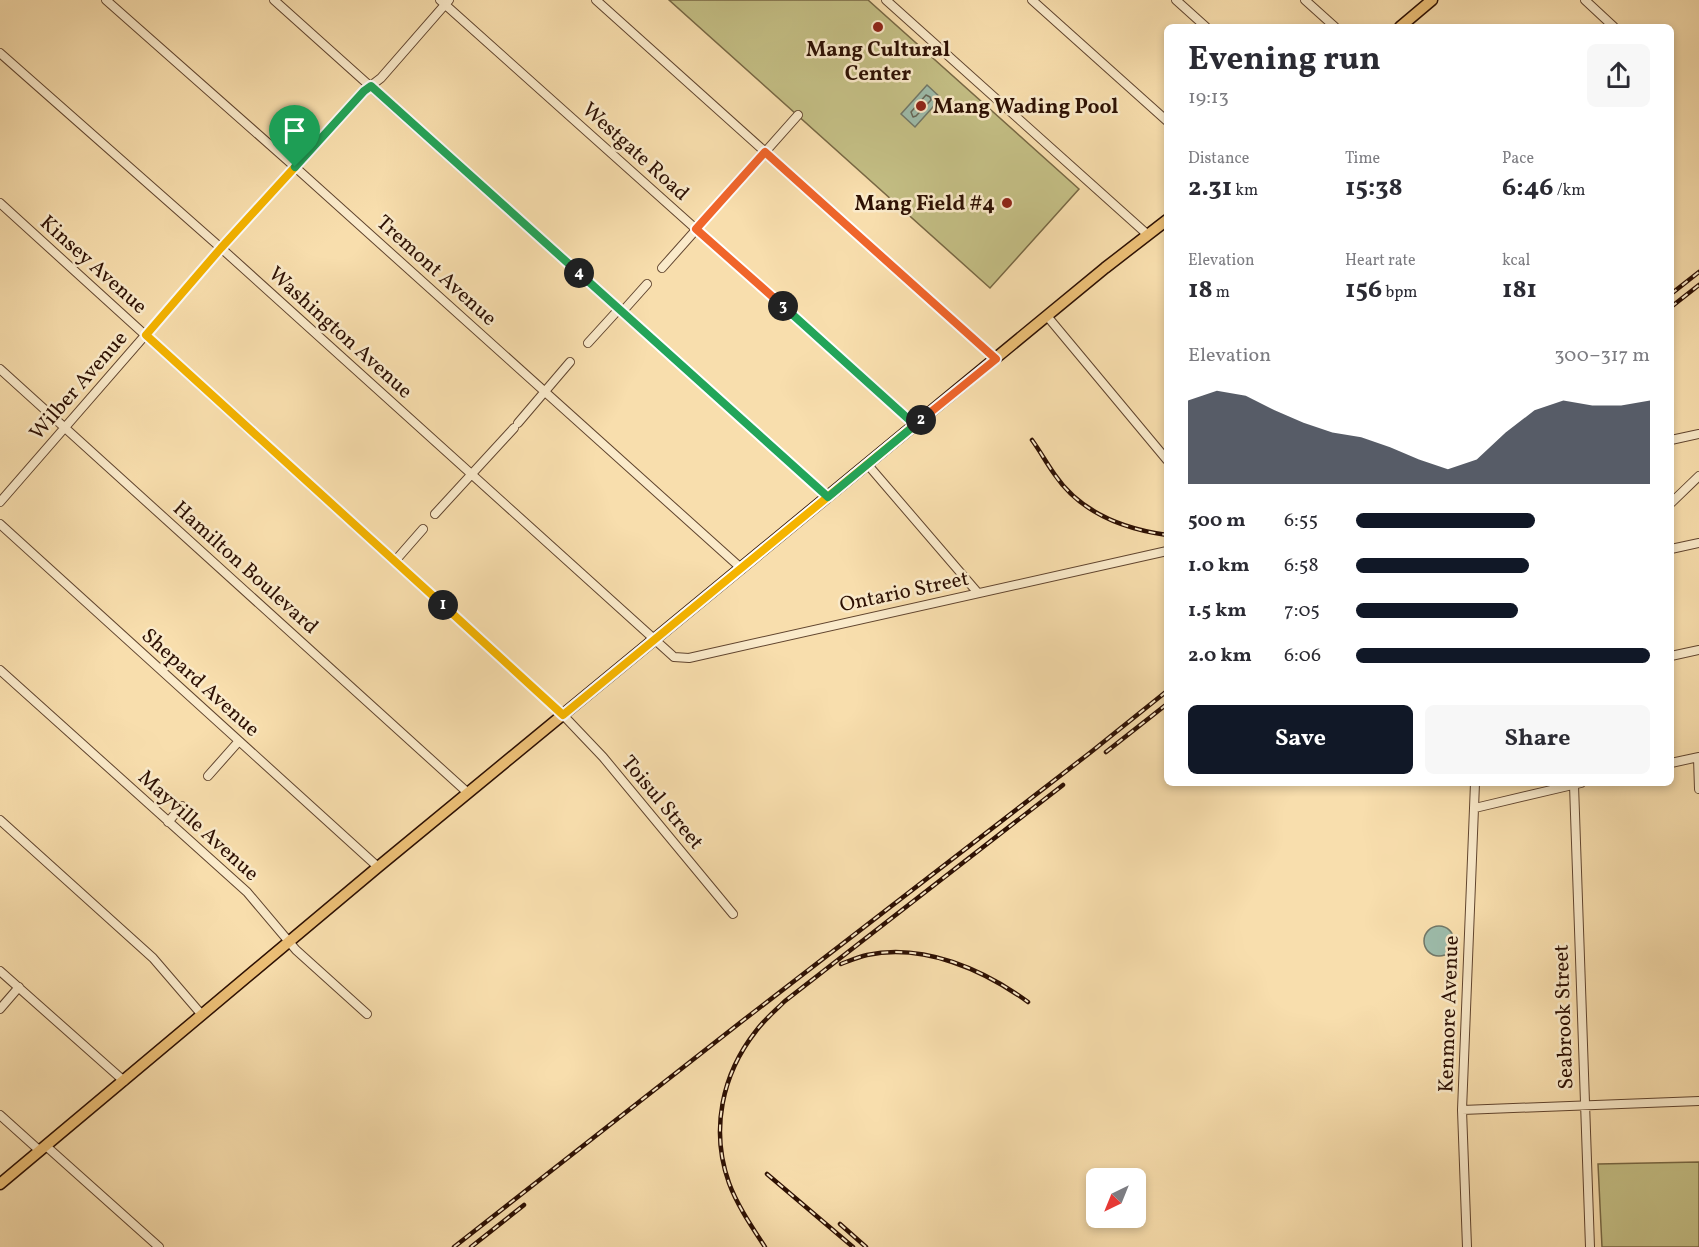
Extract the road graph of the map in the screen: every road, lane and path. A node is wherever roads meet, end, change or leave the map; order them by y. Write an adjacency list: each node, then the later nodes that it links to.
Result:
1 (106, 0): 20 (street, Tremont Avenue)
2 (274, 0): 16 (street)
3 (596, 0): 19 (street)
4 (886, 0): 24 (street)
5 (1032, 0): 18 (street)
6 (1176, 0): 11 (street)
7 (1305, 0): 12 (street)
8 (1432, 0): 13 (main road)
9 (1585, 0): 14 (street)
10 (445, 2): 16 (street, Wilber Avenue); 23 (street, Westgate Road)
11 (1203, 24)
12 (1332, 24)
13 (1404, 24)
14 (1611, 24)
15 (0, 53): 25 (street, Washington Avenue)
16 (371, 86): 20 (street, Wilber Avenue); 28 (street)
17 (798, 115): 19 (street)
18 (1164, 118)
19 (765, 152): 23 (street); 32 (street)
20 (295, 167): 25 (street, Wilber Avenue); 35 (street, Tremont Avenue)
21 (0, 203): 30 (street, Kinsey Avenue)
22 (1164, 222): 24 (main road)
23 (696, 229): 26 (street); 36 (street, Westgate Road)
24 (1148, 235): 29 (main road)
25 (221, 248): 30 (street, Wilber Avenue); 42 (street, Washington Avenue)
26 (662, 268)
27 (647, 284): 28 (street)
28 (621, 311): 31 (street); 44 (street)
29 (1047, 316): 32 (main road); 40 (street)
30 (146, 335): 37 (street, Wilber Avenue); 53 (street, Kinsey Avenue)
31 (588, 343)
32 (996, 359): 36 (main road)
33 (570, 362): 35 (street)
34 (0, 369): 37 (street, Hamilton Boulevard)
35 (545, 391): 42 (street); 54 (street, Tremont Avenue)
36 (915, 425): 41 (main road)
37 (65, 428): 46 (street, Wilber Avenue); 69 (street, Hamilton Boulevard)
38 (1699, 434): 39 (street)
39 (1674, 439)
40 (1164, 456)
41 (868, 465): 44 (main road); 55 (street)
42 (471, 474): 47 (street); 56 (street, Washington Avenue)
43 (1699, 476): 45 (street)
44 (828, 497): 54 (main road)
45 (1674, 499)
46 (0, 502)
47 (435, 514)
48 (0, 524): 61 (street, Shepard Avenue)
49 (423, 529): 53 (street)
50 (1699, 543): 51 (street)
51 (1674, 548)
52 (1164, 552): 55 (street, Ontario Street)
53 (395, 561): 60 (street, Kinsey Avenue)
54 (741, 569): 56 (main road)
55 (978, 593): 56 (street, Ontario Street)
56 (656, 639): 60 (main road)
57 (1699, 650): 58 (street)
58 (1674, 655)
59 (0, 670): 73 (street, Mayville Avenue)
60 (563, 715): 69 (main road); 75 (street, Toisul Street)
61 (239, 741): 64 (street); 74 (street, Shepard Avenue)
62 (1698, 757): 63 (street); 68 (street)
63 (1674, 762)
64 (208, 777)
65 (1475, 786): 71 (street, Kenmore Avenue)
66 (1568, 786): 71 (street)
67 (1577, 786): 84 (street, Seabrook Street)
68 (1699, 789)
69 (468, 793): 74 (main road)
70 (182, 806): 73 (street)
71 (1474, 808): 85 (street, Kenmore Avenue)
72 (0, 820): 81 (street)
73 (168, 822): 76 (street, Mayville Avenue)
74 (378, 867): 76 (main road)
75 (733, 914)
76 (289, 942): 80 (street, Mayville Avenue); 81 (main road)
77 (0, 971): 78 (street)
78 (18, 987): 79 (street); 82 (street)
79 (0, 1009)
80 (366, 1014)
81 (202, 1015): 82 (main road)
82 (124, 1081): 87 (main road)
83 (1699, 1101): 84 (street)
84 (1585, 1105): 85 (street); 91 (street, Seabrook Street)
85 (1462, 1110): 90 (street, Kenmore Avenue)
86 (0, 1115): 87 (street)
87 (43, 1148): 88 (main road); 89 (street)
88 (0, 1184)
89 (159, 1247)
90 (1467, 1247)
91 (1590, 1247)

